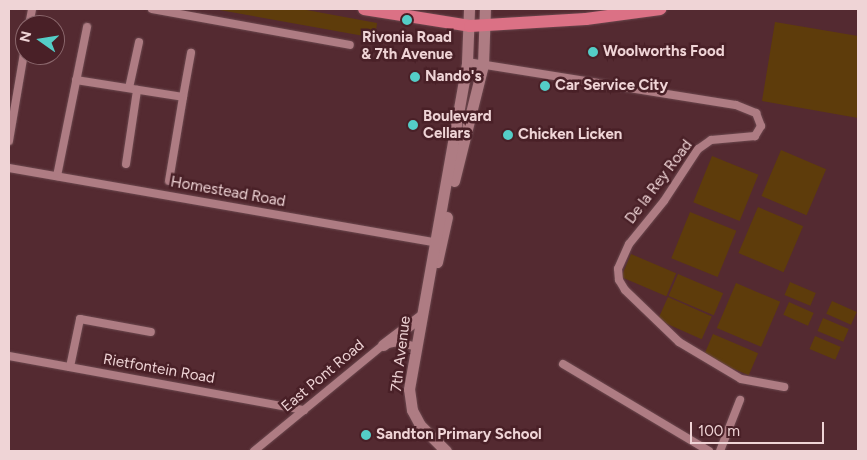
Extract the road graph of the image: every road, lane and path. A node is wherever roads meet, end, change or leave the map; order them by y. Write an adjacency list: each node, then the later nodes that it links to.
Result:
1 (152, 9): 10 (street)
2 (364, 9): 6 (main road)
3 (469, 9): 6 (street, 7th Avenue)
4 (485, 9): 7 (street, 7th Avenue)
5 (660, 9): 7 (main road)
6 (470, 26): 7 (main road); 12 (street, 7th Avenue)
7 (486, 26): 14 (street, 7th Avenue)
8 (86, 27): 15 (street)
9 (139, 42): 16 (street)
10 (350, 45)
11 (191, 53): 17 (street)
12 (467, 62): 14 (street, De la Rey Road); 23 (street, 7th Avenue)
13 (22, 65): 18 (street)
14 (483, 65): 23 (street, 7th Avenue); 31 (street, De la Rey Road)
15 (76, 80): 16 (street); 21 (street)
16 (133, 89): 17 (street); 19 (street)
17 (183, 97): 22 (street)
18 (9, 141)
19 (126, 164)
20 (9, 168): 21 (street, Homestead Road)
21 (57, 176): 23 (street, Homestead Road)
22 (169, 181)
23 (437, 243): 24 (street, 7th Avenue); 33 (street, 7th Avenue)
24 (421, 315): 26 (street); 27 (street, 7th Avenue)
25 (151, 332): 30 (street)
26 (382, 345): 27 (street, East Pont Road); 34 (street, East Pont Road)
27 (416, 347): 33 (street, 7th Avenue)
28 (9, 356): 30 (street, Rietfontein Road)
29 (562, 364): 37 (street)
30 (70, 367): 34 (street, Rietfontein Road)
31 (784, 387)
32 (740, 400): 38 (street)
33 (410, 401): 36 (street)
34 (304, 410): 35 (street, East Pont Road)
35 (254, 451)
36 (446, 451)
37 (709, 451)
38 (720, 451)

